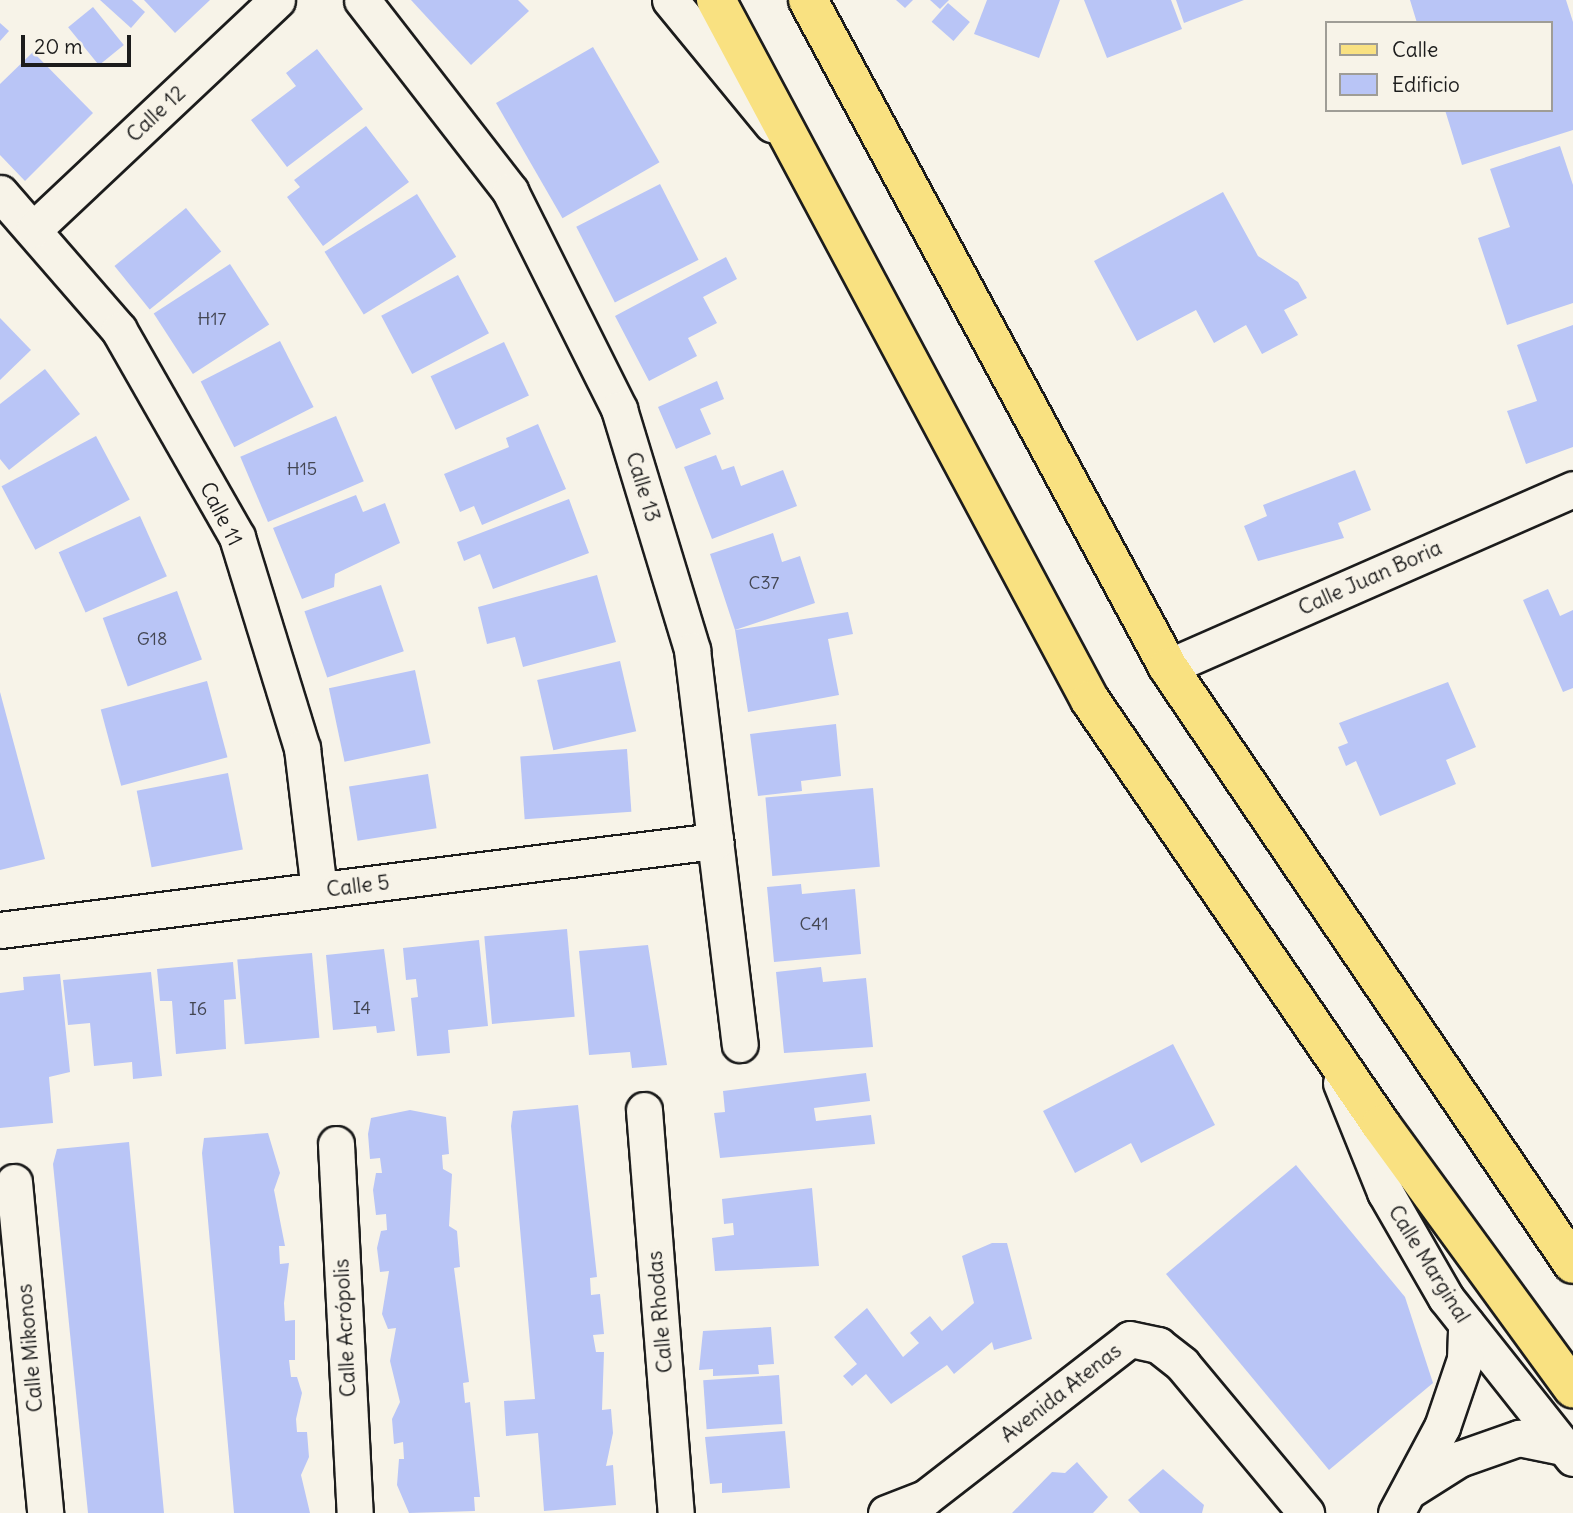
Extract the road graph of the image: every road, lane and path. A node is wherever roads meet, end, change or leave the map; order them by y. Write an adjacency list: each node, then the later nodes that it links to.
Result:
1 (277, 0): 8 (street, Calle 12)
2 (362, 0): 11 (street, Calle 13)
3 (670, 0): 6 (street)
4 (716, 0): 6 (main road)
5 (808, 0): 10 (main road)
6 (799, 156): 15 (main road)
7 (0, 192): 8 (street, Calle 11)
8 (34, 229): 12 (street, Calle 11)
9 (1573, 489): 10 (street, Calle Juan Boria)
10 (1168, 667): 19 (main road)
11 (715, 841): 12 (street, Calle 5); 14 (street, Calle 13)
12 (319, 890): 13 (street, Calle 5)
13 (0, 930)
14 (740, 1044)
15 (1326, 1045): 20 (street, Calle Marginal); 21 (main road)
16 (644, 1110): 26 (street, Calle Rhodas)
17 (336, 1144): 25 (street, Calle Acrópolis)
18 (15, 1182): 24 (street, Calle Mikonos)
19 (1573, 1264)
20 (1466, 1324): 22 (street, Calle Marginal); 23 (street)
21 (1573, 1388)
22 (1568, 1453): 23 (street)
23 (1403, 1501)
24 (45, 1513)
25 (355, 1513)
26 (676, 1513)
27 (886, 1513): 28 (street, Avenida Atenas)
28 (1306, 1513)

